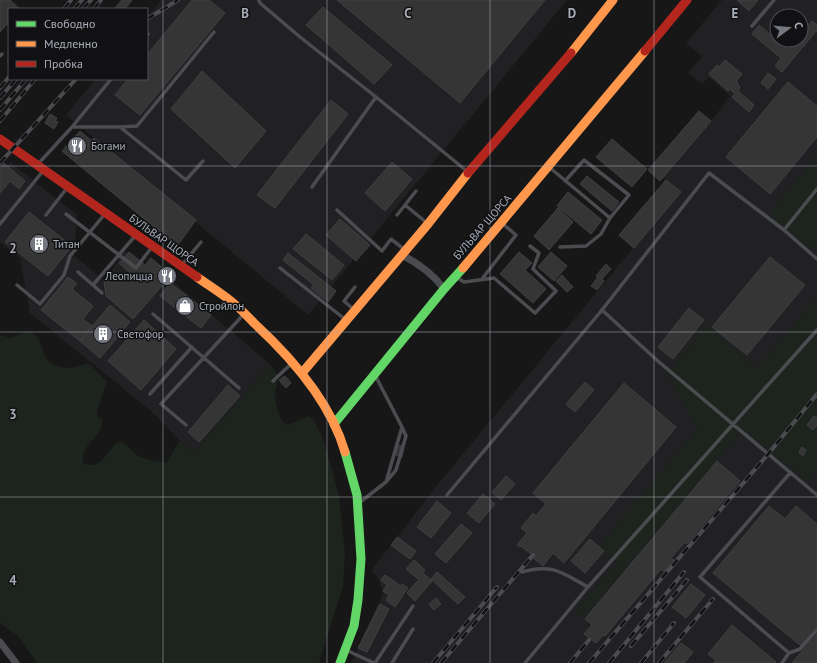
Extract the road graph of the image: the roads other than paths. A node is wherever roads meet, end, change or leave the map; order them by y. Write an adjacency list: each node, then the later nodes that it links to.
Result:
1 (259, 0): 8 (lane)
2 (613, 0): 15 (street)
3 (687, 0): 13 (street, БУЛЬВАР ЩОРСА)
4 (774, 0): 5 (lane)
5 (752, 26)
6 (214, 32): 10 (lane)
7 (110, 80): 9 (lane)
8 (376, 97): 15 (lane); 18 (lane)
9 (72, 126): 10 (lane); 14 (lane)
10 (120, 127): 12 (lane)
11 (0, 139): 14 (street, БУЛЬВАР ЩОРСА)
12 (203, 161)
13 (549, 167): 16 (lane); 28 (street, БУЛЬВАР ЩОРСА)
14 (41, 168): 17 (street, БУЛЬВАР ЩОРСА); 29 (lane)
15 (468, 173): 30 (street)
16 (565, 181): 27 (lane); 27 (lane)
17 (68, 187): 24 (street, БУЛЬВАР ЩОРСА); 25 (lane)
18 (312, 187)
19 (817, 189): 31 (lane)
20 (416, 190): 21 (lane)
21 (405, 205): 26 (lane); 30 (lane)
22 (337, 210): 38 (lane)
23 (66, 214): 32 (lane)
24 (105, 214): 32 (lane); 33 (street, БУЛЬВАР ЩОРСА)
25 (46, 215)
26 (397, 215)
27 (610, 218): 37 (lane)
28 (502, 223): 44 (street, БУЛЬВАР ЩОРСА); 45 (lane)
29 (0, 224)
30 (428, 224): 38 (street)
31 (784, 230): 40 (lane); 52 (lane)
32 (90, 232): 39 (lane); 46 (lane)
33 (136, 235): 36 (street, БУЛЬВАР ЩОРСА); 39 (lane)
34 (201, 242): 41 (lane)
35 (530, 246): 45 (lane)
36 (152, 247): 39 (lane); 41 (street, БУЛЬВАР ЩОРСА)
37 (560, 247)
38 (403, 253): 49 (street); 51 (street)
39 (119, 255): 47 (lane)
40 (817, 259)
41 (181, 266): 53 (street, БУЛЬВАР ЩОРСА)
42 (280, 268): 55 (lane)
43 (78, 272): 47 (lane)
44 (455, 276): 45 (lane); 49 (street, БУЛЬВАР ЩОРСА)
45 (482, 279)
46 (17, 285)
47 (93, 285): 50 (lane)
48 (355, 287): 51 (lane)
49 (444, 289): 61 (street, БУЛЬВАР ЩОРСА)
50 (102, 292)
51 (355, 310): 55 (street)
52 (602, 310): 67 (lane); 71 (lane)
53 (245, 313): 58 (lane); 59 (street, БУЛЬВАР ЩОРСА)
54 (153, 314): 57 (lane)
55 (346, 321): 60 (street)
56 (817, 330): 67 (lane)
57 (192, 347): 58 (lane); 64 (lane)
58 (205, 357): 63 (lane); 66 (lane)
59 (292, 362): 60 (street, БУЛЬВАР ЩОРСА); 62 (lane)
60 (302, 373): 65 (street, БУЛЬВАР ЩОРСА)
61 (374, 373): 65 (street, БУЛЬВАР ЩОРСА); 68 (lane)
62 (273, 381)
63 (239, 388)
64 (150, 394)
65 (334, 424): 73 (street)
66 (186, 425)
67 (733, 425): 69 (lane); 75 (lane)
68 (402, 427): 70 (lane); 70 (lane)
69 (790, 473): 72 (lane); 81 (lane)
70 (386, 482): 73 (lane)
71 (447, 495)
72 (817, 495)
73 (358, 504): 80 (street)
74 (522, 572): 75 (lane)
75 (588, 587): 86 (lane)
76 (413, 606): 84 (lane)
77 (413, 630): 85 (lane)
78 (817, 630): 81 (lane)
79 (0, 642): 82 (street)
80 (345, 650): 83 (street); 84 (lane)
81 (789, 653): 87 (lane)
82 (16, 663)
83 (340, 663)
84 (375, 663)
85 (392, 663)
86 (525, 663)
87 (782, 663)

